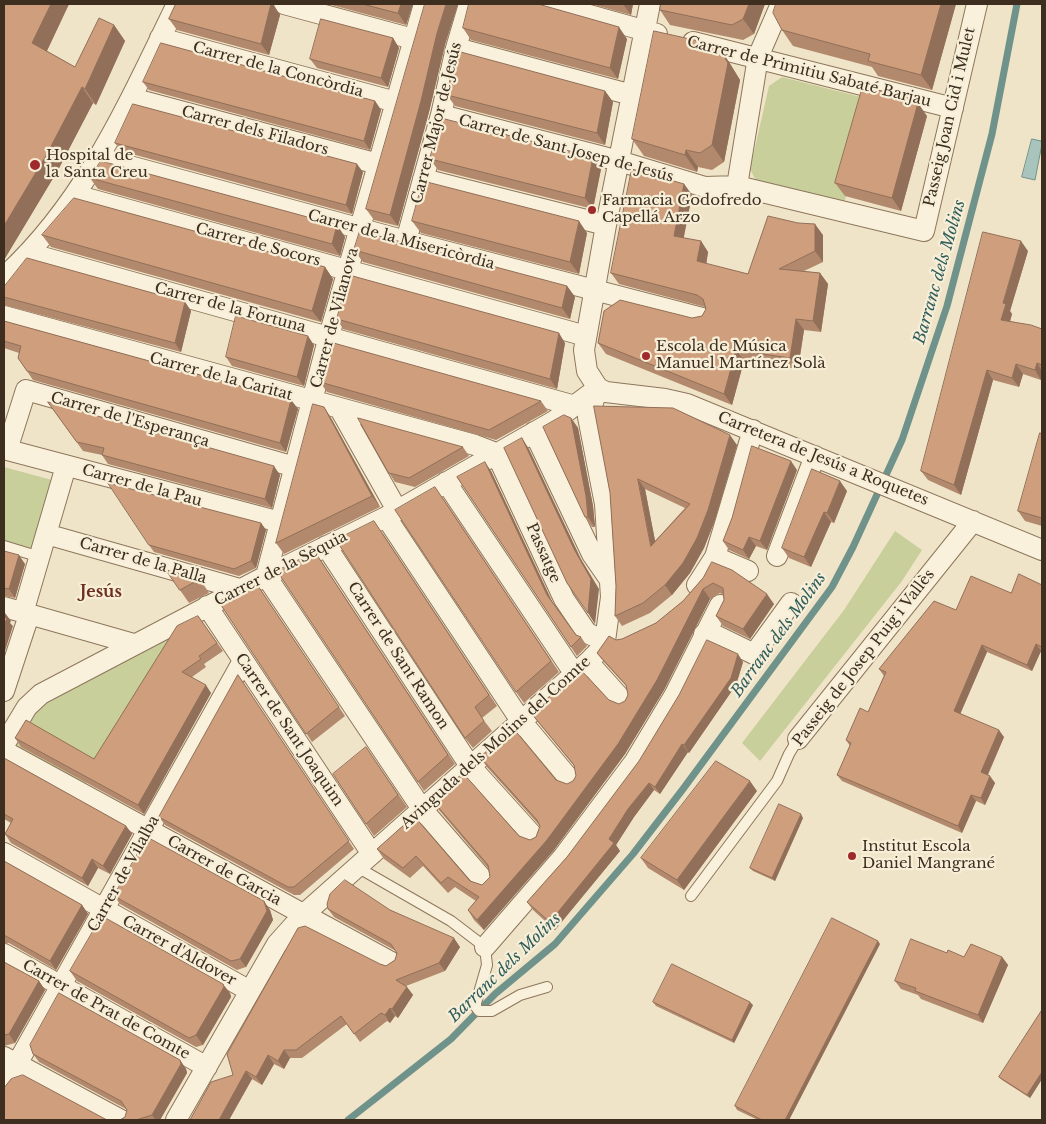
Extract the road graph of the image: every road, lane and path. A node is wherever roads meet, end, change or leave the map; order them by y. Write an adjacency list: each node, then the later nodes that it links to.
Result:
1 (177, 4): 10 (street)
2 (284, 4): 11 (street)
3 (424, 4): 11 (street, Carrer de Vilanova)
4 (468, 4): 12 (street, Carrer Major de Jesús)
5 (550, 4): 9 (street, Carrer de Primitiu Sabaté Barjau)
6 (650, 4): 9 (street)
7 (781, 4): 13 (street)
8 (977, 4): 17 (street, Passeig Joan Cid i Mulet)
9 (645, 32): 13 (street, Carrer de Primitiu Sabaté Barjau); 14 (street)
10 (160, 38): 15 (street); 16 (street, Carrer de la Concòrdia)
11 (414, 39): 16 (street, Carrer de Vilanova)
12 (456, 48): 14 (street); 18 (street, Carrer Major de Jesús)
13 (758, 57): 17 (street, Carrer de Primitiu Sabaté Barjau); 23 (street)
14 (632, 95): 20 (street)
15 (131, 98): 19 (street); 21 (street, Carrer dels Filadors)
16 (396, 102): 21 (street, Carrer de Vilanova)
17 (953, 108): 27 (street, Passeig Joan Cid i Mulet)
18 (441, 115): 20 (street, Carrer de Sant Josep de Jesús); 22 (street, Carrer Major de Jesús)
19 (100, 158): 24 (street); 26 (street, Carrer de la Misericòrdia)
20 (619, 161): 23 (street, Carrer de Sant Josep de Jesús); 25 (street)
21 (378, 164): 26 (street, Carrer de Vilanova)
22 (423, 179): 25 (street); 28 (street, Carrer Major de Jesús)
23 (737, 186): 27 (street, Carrer de Sant Josep de Jesús)
24 (75, 195): 29 (street); 30 (street, Carrer de Socors)
25 (606, 225): 32 (street)
26 (360, 229): 28 (street, Carrer de la Misericòrdia); 30 (street, Carrer de Vilanova)
27 (924, 231)
28 (406, 242): 32 (street, Carrer de la Misericòrdia)
29 (28, 252): 31 (street); 35 (street, Carrer de la Fortuna)
30 (348, 270): 35 (street, Carrer de Vilanova); 36 (street, Carrer de Socors)
31 (4, 277)
32 (594, 290): 34 (street, Carrer de la Misericòrdia); 36 (street)
33 (4, 316): 38 (street, Carrer de la Caritat)
34 (702, 318)
35 (329, 336): 38 (street, Carrer de Vilanova); 39 (street, Carrer de la Fortuna)
36 (586, 336): 37 (street)
37 (598, 388): 39 (street, Carrer de la Sèquia); 41 (street, Carretera de Jesús a Roquetes); 61 (street)
38 (312, 402): 40 (street, Carrer de la Caritat); 47 (street, Carrer de Vilanova)
39 (575, 406): 42 (street, Carrer de la Sèquia)
40 (340, 409): 44 (street, Carrer de la Caritat); 49 (street)
41 (753, 430): 45 (street, Carretera de Jesús a Roquetes); 58 (street)
42 (534, 432): 44 (street, Carrer de la Sèquia); 61 (street)
43 (5, 450): 46 (street, Carrer de la Pau); 47 (street, Carrer de l'Esperança)
44 (496, 452): 48 (street, Carrer de la Sèquia); 70 (street, Passatge)
45 (815, 456): 51 (street, Carretera de Jesús a Roquetes); 56 (street)
46 (66, 466): 50 (street, Carrer de la Pau); 52 (street)
47 (295, 466): 50 (street, Carrer de Vilanova)
48 (446, 482): 49 (street, Carrer de la Sèquia); 73 (street)
49 (391, 513): 54 (street, Carrer de la Sèquia); 76 (street)
50 (280, 522): 60 (street, Carrer de Vilanova)
51 (973, 522): 55 (street, Carretera de Jesús a Roquetes); 77 (street, Passeig de Josep Puig i Vallès)
52 (46, 534): 57 (street); 62 (street, Carrer de la Palla)
53 (4, 546): 57 (lane)
54 (326, 546): 60 (street, Carrer de la Sèquia); 80 (street, Carrer de Sant Ramon)
55 (1042, 550)
56 (777, 556)
57 (40, 557): 68 (street)
58 (715, 557): 59 (street); 63 (street)
59 (748, 570)
60 (266, 576): 62 (street, Carrer de la Sèquia); 82 (street)
61 (610, 580): 70 (street)
62 (240, 589): 66 (street, Carrer de la Sèquia)
63 (684, 601)
64 (791, 603): 69 (street)
65 (720, 605): 69 (street)
66 (207, 606): 71 (street, Carrer de la Sèquia); 72 (street, Carrer de Sant Joaquim)
67 (4, 607): 68 (street)
68 (26, 614): 71 (street); 74 (street)
69 (704, 634): 91 (street)
70 (605, 641): 73 (street, Avinguda dels Molins del Comte)
71 (134, 644): 78 (street, Carrer de la Sèquia)
72 (243, 661): 83 (street, Carrer de Vilalba); 86 (street, Carrer de Sant Joaquim)
73 (581, 668): 75 (street); 76 (street, Avinguda dels Molins del Comte)
74 (4, 691)
75 (624, 702)
76 (521, 721): 80 (street, Avinguda dels Molins del Comte); 81 (street)
77 (798, 740): 88 (lane, Passeig de Josep Puig i Vallès)
78 (4, 745)
79 (4, 751): 83 (street, Carrer de Garcia)
80 (470, 766): 82 (street, Avinguda dels Molins del Comte); 84 (street, Carrer de Sant Ramon)
81 (572, 782)
82 (422, 809): 86 (street, Avinguda dels Molins del Comte); 87 (street)
83 (149, 830): 89 (street, Carrer de Vilalba); 90 (street, Carrer de Garcia)
84 (535, 838)
85 (4, 853): 89 (street, Carrer d'Aldover)
86 (364, 860): 90 (street, Avinguda dels Molins del Comte); 91 (lane)
87 (486, 882)
88 (691, 896)
89 (104, 909): 94 (street, Carrer de Vilalba); 96 (street, Carrer d'Aldover)
90 (303, 915): 93 (street, Carrer de Garcia); 96 (street, Avinguda dels Molins del Comte)
91 (485, 947): 95 (lane)
92 (4, 954): 94 (street, Carrer de Prat de Comte)
93 (391, 962)
94 (62, 987): 97 (street, Carrer de Vilalba); 98 (street, Carrer de Prat de Comte)
95 (547, 987)
96 (250, 991): 98 (street, Avinguda dels Molins del Comte)
97 (10, 1061): 99 (street, Carrer de Vilalba); 100 (street)
98 (207, 1066): 101 (street, Avinguda dels Molins del Comte)
99 (4, 1087)
100 (121, 1120)
101 (176, 1120)

